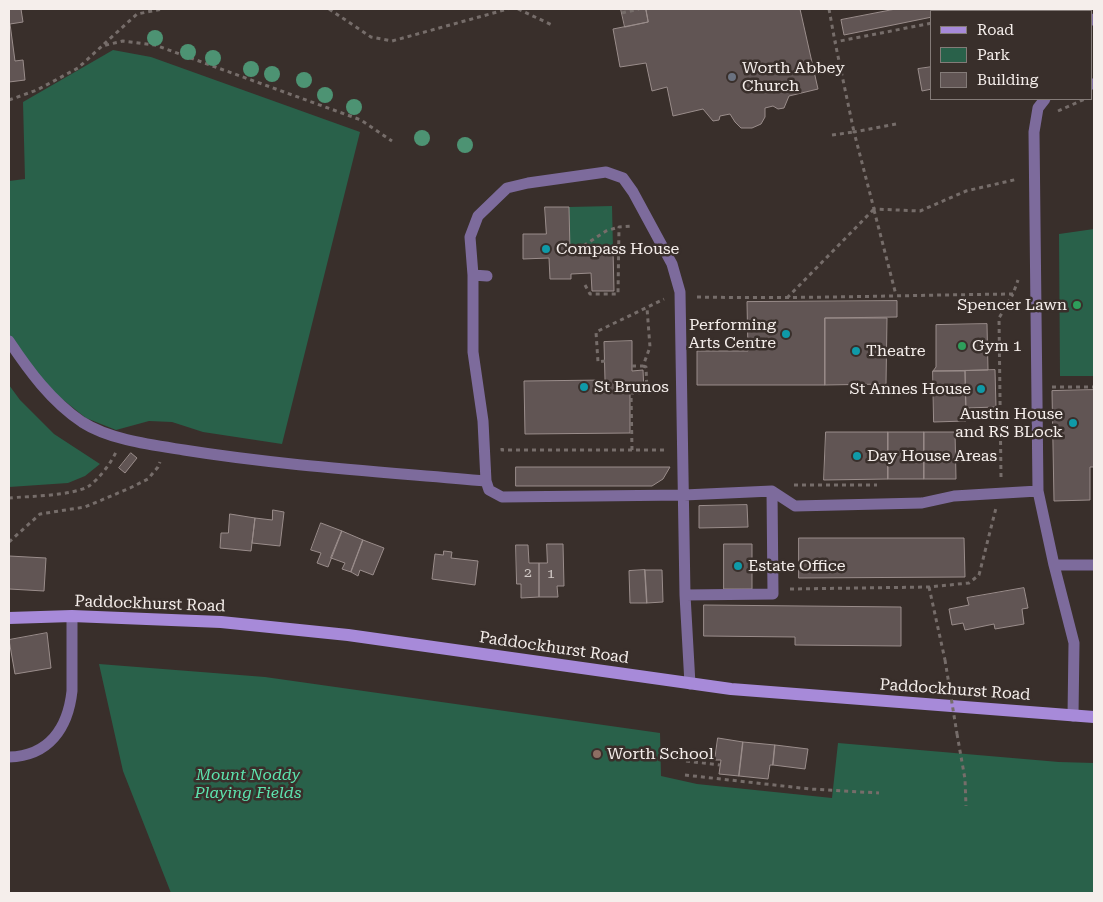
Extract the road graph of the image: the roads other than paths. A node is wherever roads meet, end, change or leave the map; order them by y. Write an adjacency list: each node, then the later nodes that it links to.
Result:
1 (1044, 100): 7 (lane)
2 (473, 275): 3 (lane); 5 (lane); 8 (lane)
3 (487, 276)
4 (9, 341): 5 (lane)
5 (486, 481): 8 (lane)
6 (772, 491): 7 (lane); 8 (lane); 11 (lane)
7 (1038, 491): 9 (lane)
8 (684, 495): 11 (lane)
9 (1054, 564): 10 (lane); 15 (lane)
10 (1094, 565)
11 (685, 596): 14 (lane)
12 (72, 616): 13 (main road, Paddockhurst Road); 14 (main road, Paddockhurst Road); 17 (lane)
13 (9, 618)
14 (690, 684): 15 (main road, Paddockhurst Road)
15 (1073, 716): 16 (main road, Paddockhurst Road)
16 (1094, 717)
17 (9, 757)

